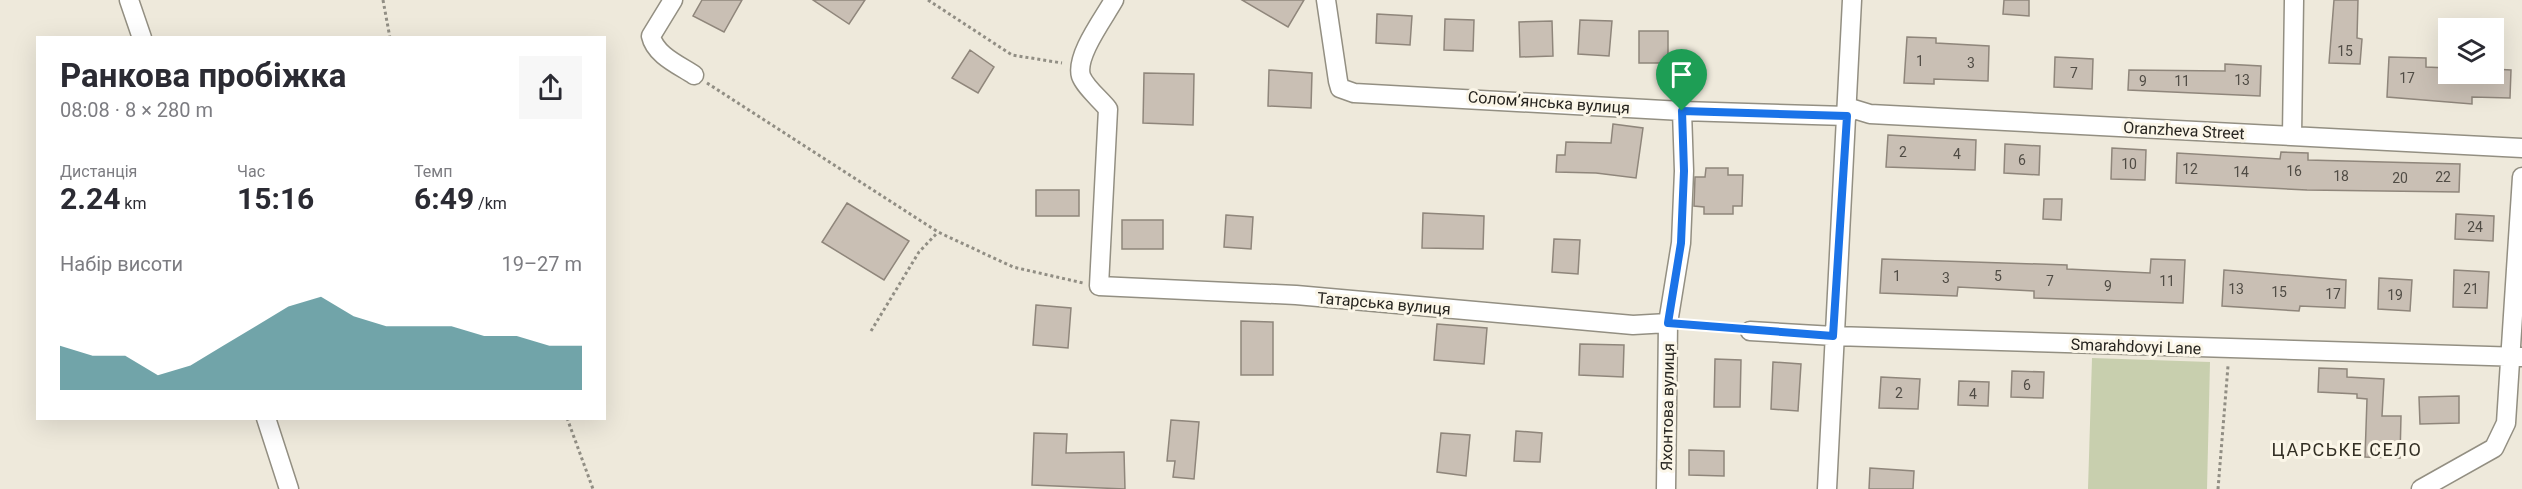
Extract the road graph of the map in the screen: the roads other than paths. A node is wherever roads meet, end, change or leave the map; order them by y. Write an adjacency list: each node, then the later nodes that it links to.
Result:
1 (129, 0): 7 (street)
2 (673, 0): 8 (street)
3 (1114, 0): 14 (street, Татарська вулиця)
4 (1326, 0): 9 (street, Соломʼянська вулиця)
5 (1852, 0): 10 (street)
6 (2294, 0): 11 (street)
7 (141, 36)
8 (694, 75)
9 (1682, 111): 10 (street, Соломʼянська вулиця); 14 (street, Яхонтова вулиця)
10 (1847, 111): 11 (street, Oranzheva Street); 16 (street)
11 (2292, 136): 12 (street, Oranzheva Street)
12 (2522, 148)
13 (2522, 177): 17 (street)
14 (1668, 323): 20 (street, Яхонтова вулиця)
15 (1750, 331): 16 (street, Smarahdovyi Lane)
16 (1833, 336): 17 (street, Smarahdovyi Lane); 21 (street)
17 (2515, 357): 22 (street)
18 (267, 420): 19 (street)
19 (290, 489)
20 (1666, 489)
21 (1827, 489)
22 (2421, 489)

